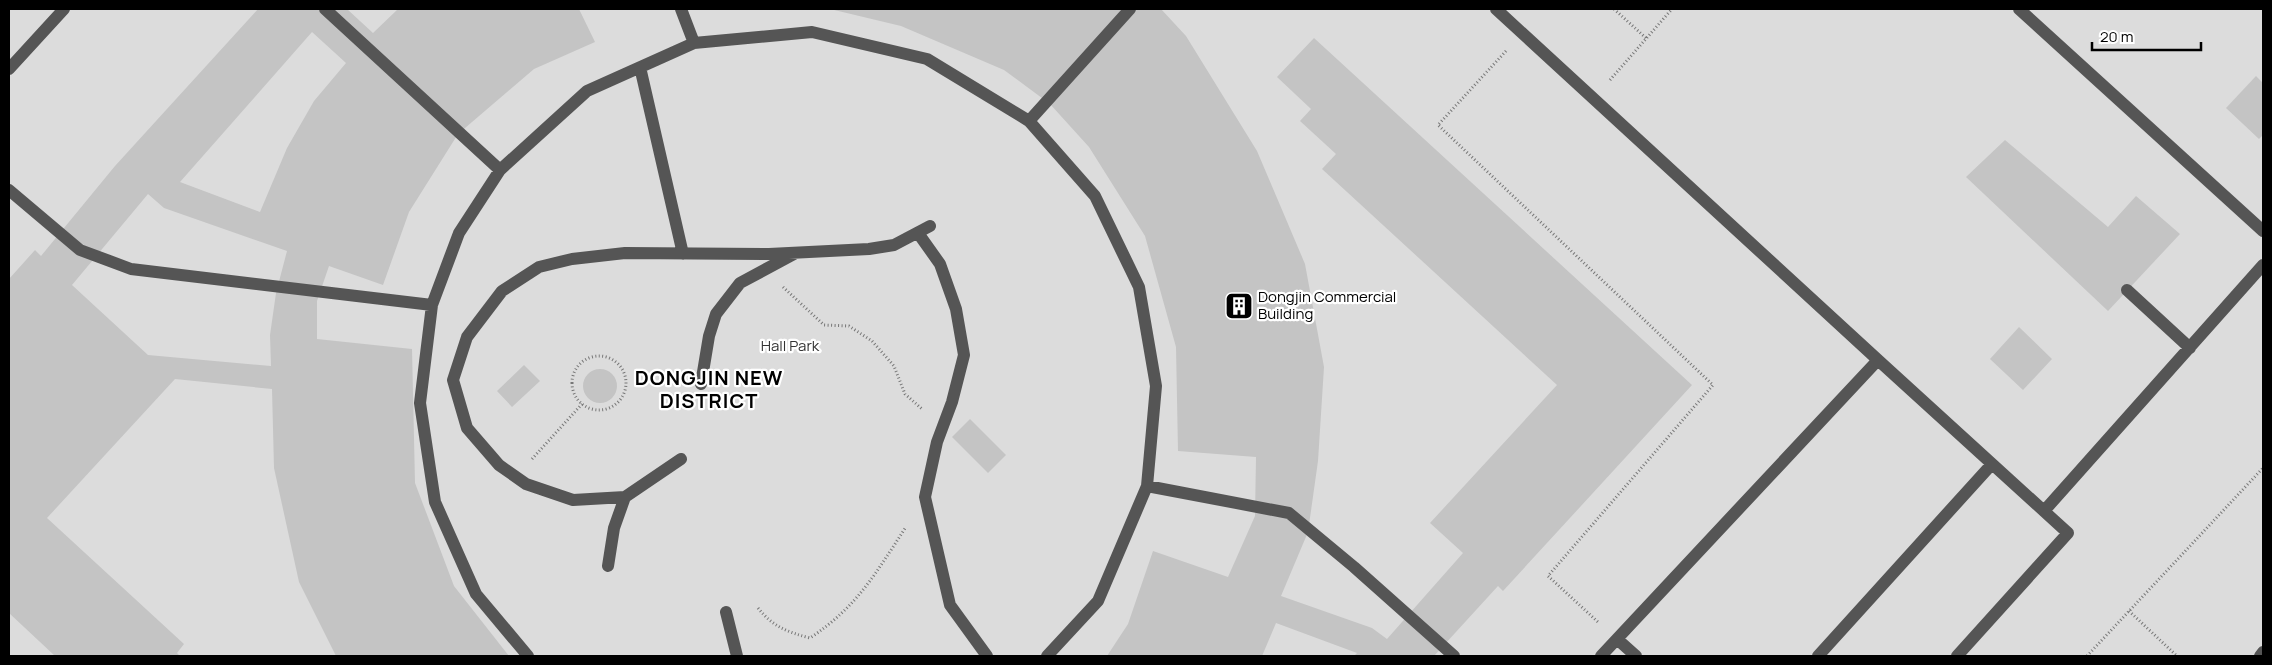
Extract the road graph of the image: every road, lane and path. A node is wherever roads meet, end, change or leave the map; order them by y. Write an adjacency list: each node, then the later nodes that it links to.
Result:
1 (64, 9): 13 (street)
2 (326, 9): 16 (street)
3 (681, 9): 11 (street)
4 (1130, 9): 15 (street)
5 (1496, 9): 9 (street)
6 (1614, 9): 10 (path)
7 (1672, 9): 10 (path)
8 (2019, 9): 19 (street)
9 (1522, 33): 14 (street); 44 (path)
10 (1646, 38): 14 (path)
11 (694, 43): 12 (street); 15 (street)
12 (640, 67): 16 (street); 22 (street)
13 (9, 69)
14 (1593, 98): 28 (street)
15 (1029, 121): 36 (street)
16 (500, 170): 26 (street)
17 (9, 190): 26 (street)
18 (930, 226): 20 (street)
19 (2263, 232)
20 (918, 233): 21 (street); 31 (street)
21 (797, 252): 22 (street); 24 (street)
22 (683, 254): 35 (street)
23 (2263, 265): 27 (street)
24 (764, 270): 29 (street); 31 (path)
25 (2128, 290): 27 (street)
26 (432, 305): 46 (street)
27 (2190, 348): 39 (street)
28 (1878, 360): 33 (street); 44 (street)
29 (701, 384)
30 (582, 404): 30 (path); 35 (path)
31 (942, 428): 38 (street)
32 (681, 459): 37 (street)
33 (1992, 464): 39 (street); 53 (street)
34 (2263, 468): 42 (path)
35 (516, 477): 37 (street)
36 (1147, 486): 49 (street); 50 (street)
37 (626, 497): 40 (street)
38 (925, 497): 41 (path); 48 (street)
39 (2044, 511): 54 (street)
40 (608, 566)
41 (758, 608)
42 (2129, 611): 55 (path); 56 (path)
43 (726, 612): 47 (street)
44 (1617, 639): 51 (street); 52 (street)
45 (2263, 652): 57 (street)
46 (528, 656)
47 (737, 656)
48 (987, 656)
49 (1047, 656)
50 (1454, 656)
51 (1601, 656)
52 (1636, 656)
53 (1818, 656)
54 (1957, 656)
55 (2087, 656)
56 (2177, 656)
57 (2260, 656)

